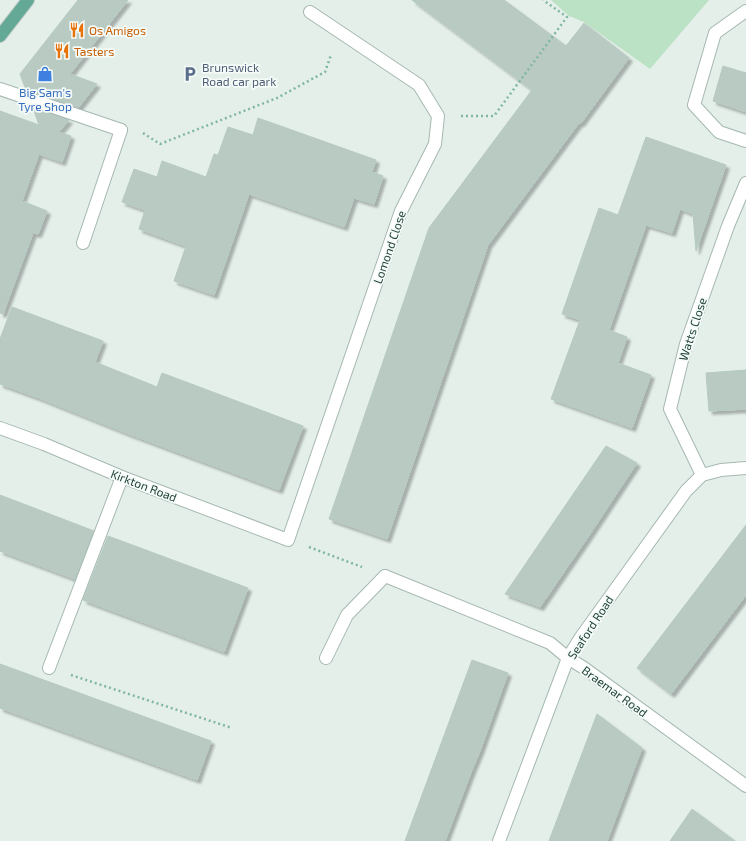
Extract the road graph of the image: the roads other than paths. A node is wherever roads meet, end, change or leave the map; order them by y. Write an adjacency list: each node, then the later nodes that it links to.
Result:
1 (26, 1): 4 (main road)
2 (746, 11): 6 (street)
3 (310, 12): 13 (street, Lomond Close)
4 (0, 36)
5 (0, 89): 8 (street)
6 (746, 141)
7 (746, 183): 11 (street, Watts Close)
8 (83, 243)
9 (0, 428): 12 (street, Kirkton Road)
10 (746, 468): 11 (street)
11 (702, 475): 15 (street, Seaford Road)
12 (122, 477): 13 (street, Kirkton Road); 16 (street)
13 (288, 540)
14 (326, 658): 15 (street, Braemar Road)
15 (568, 658): 17 (street, Braemar Road); 18 (street, Seaford Road)
16 (49, 668)
17 (746, 786)
18 (499, 841)

